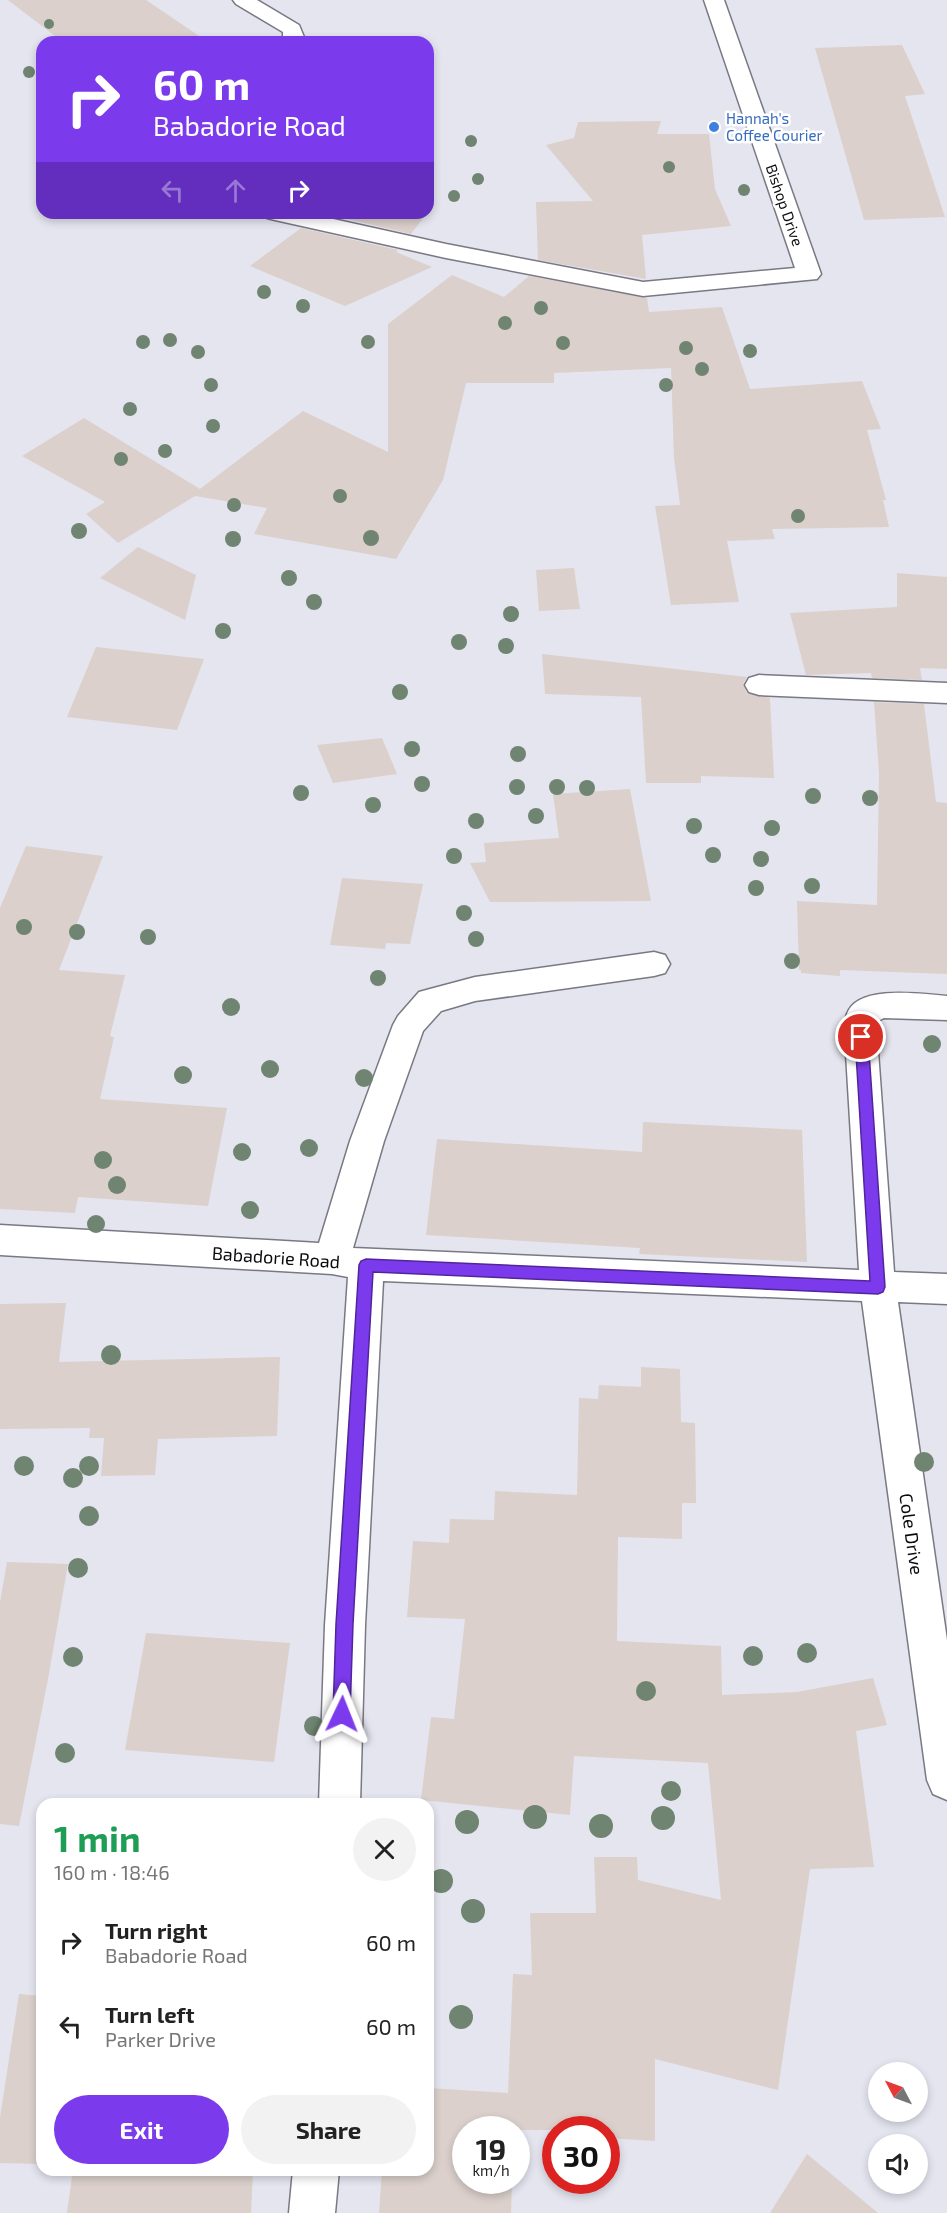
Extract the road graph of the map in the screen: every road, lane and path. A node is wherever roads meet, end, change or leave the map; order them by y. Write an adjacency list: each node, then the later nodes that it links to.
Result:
1 (243, 0): 3 (street)
2 (714, 0): 4 (street, Bishop Drive)
3 (294, 36)
4 (302, 219)
5 (759, 685): 6 (street)
6 (947, 693)
7 (654, 964): 10 (street)
8 (947, 1008): 11 (street, Cole Drive)
9 (0, 1239): 10 (street, Babadorie Road)
10 (349, 1262): 11 (street, Babadorie Road); 14 (street)
11 (878, 1287): 12 (street, Babadorie Road); 13 (street, Cole Drive)
12 (947, 1289)
13 (947, 1780)
14 (339, 1798)
15 (315, 2176): 16 (street)
16 (312, 2213)

